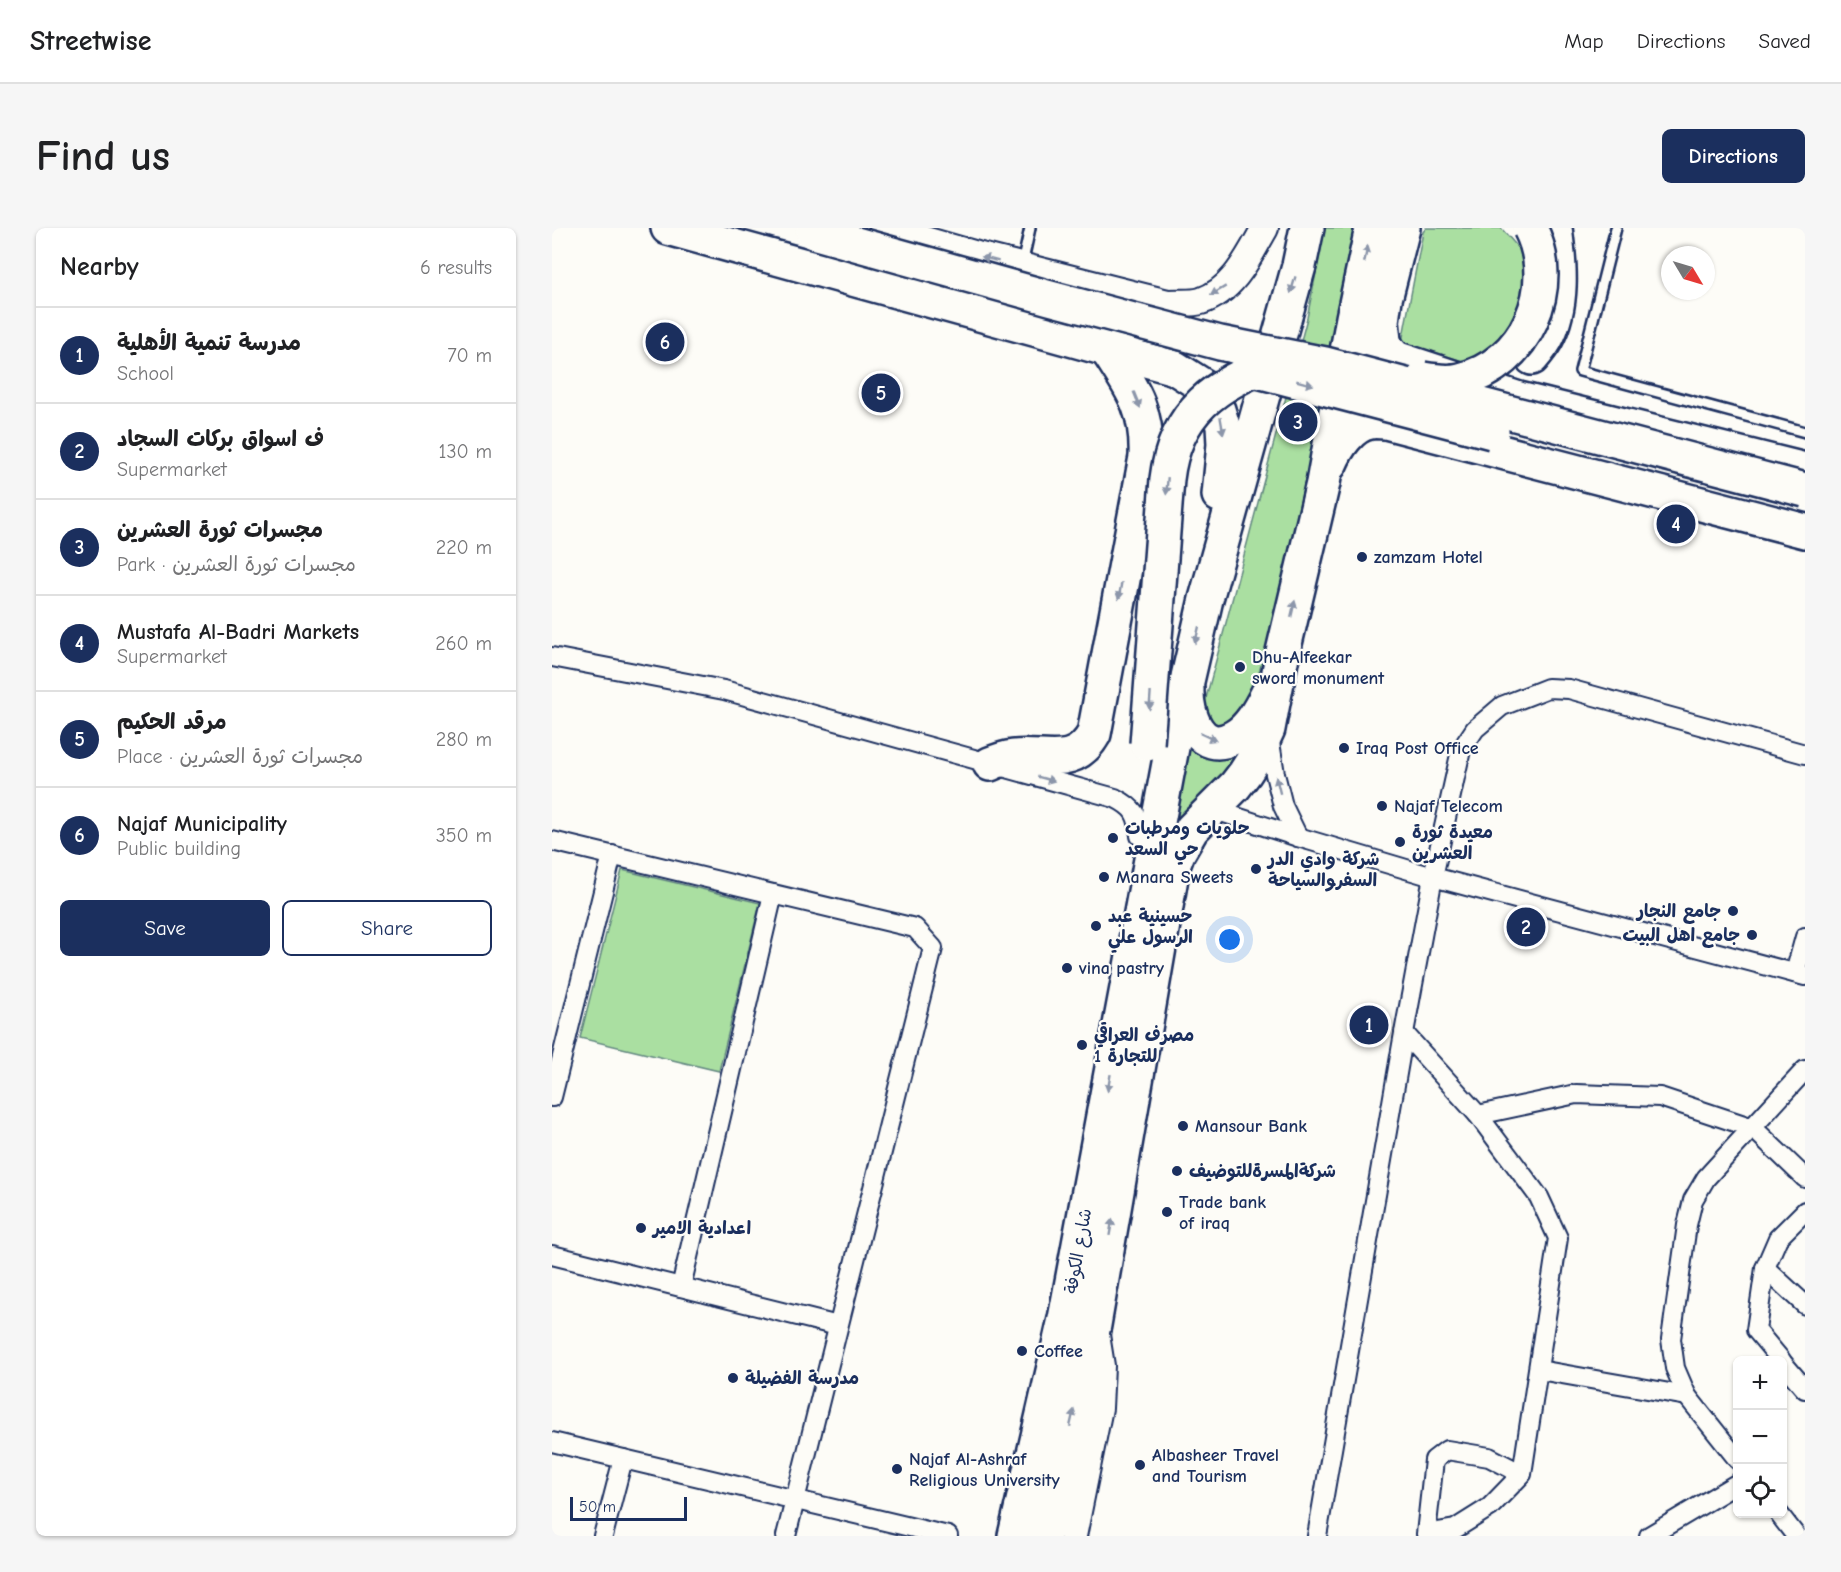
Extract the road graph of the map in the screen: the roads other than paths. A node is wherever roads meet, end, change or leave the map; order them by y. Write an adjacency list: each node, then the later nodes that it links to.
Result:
1 (668, 228): 15 (highway)
2 (731, 228): 19 (highway, one-way to 19, bridge)
3 (883, 228): 13 (main road, one-way to 3)
4 (1030, 228): 13 (lane)
5 (1265, 228): 13 (main road, one-way to 13)
6 (1307, 228): 28 (highway, one-way to 28)
7 (1372, 228): 14 (highway, one-way to 7)
8 (1530, 228): 18 (highway, bridge)
9 (1555, 228): 19 (highway, bridge)
10 (1616, 228): 21 (lane)
11 (806, 230): 17 (highway, bridge)
12 (1398, 251): 14 (highway); 16 (highway)
13 (1021, 267)
14 (1352, 322): 16 (highway); 24 (highway)
15 (1107, 350): 28 (highway, one-way to 28); 34 (highway, one-way to 34)
16 (1395, 358): 18 (highway)
17 (1314, 362): 18 (highway, bridge); 25 (highway, bridge); 36 (highway, one-way to 36, bridge)
18 (1461, 380): 20 (highway)
19 (1373, 401): 26 (highway, bridge)
20 (1548, 405): 22 (highway); 23 (highway)
21 (1805, 432)
22 (1535, 460): 24 (highway); 27 (highway)
23 (1805, 470)
24 (1323, 483): 29 (highway, one-way to 24)
25 (1805, 490)
26 (1805, 512)
27 (1805, 531)
28 (1206, 598): 31 (highway, one-way to 31)
29 (1282, 656): 31 (highway, one-way to 29); 32 (highway)
30 (552, 657): 34 (street)
31 (1190, 666): 43 (highway)
32 (1268, 729): 35 (highway); 37 (street, one-way to 32)
33 (1805, 754): 40 (street)
34 (990, 764): 36 (street, one-way to 36)
35 (1212, 809): 37 (street); 43 (highway)
36 (1140, 836): 43 (highway)
37 (1298, 837): 40 (street)
38 (552, 841): 39 (street)
39 (612, 855): 41 (street); 47 (street)
40 (1433, 877): 44 (street); 45 (street)
41 (773, 894): 54 (street); 57 (street)
42 (1805, 938): 44 (street)
43 (1140, 961): 56 (highway, شارع الكوفة)
44 (1800, 974)
45 (1404, 1033): 48 (street); 77 (street)
46 (1805, 1070): 49 (street)
47 (552, 1097)
48 (1478, 1115): 49 (street); 60 (street)
49 (1753, 1128): 50 (street); 62 (street)
50 (1805, 1178)
51 (1805, 1211): 53 (street)
52 (552, 1255): 54 (street)
53 (1766, 1268): 55 (street); 58 (street)
54 (681, 1287): 57 (street)
55 (1805, 1305)
56 (1080, 1322): 73 (main road); 74 (highway, شارع الكوفة); 75 (highway, شارع الكوفة, one-way to 56); 76 (main road)
57 (838, 1326): 68 (street)
58 (1778, 1356)
59 (1787, 1367): 61 (street)
60 (1539, 1370): 62 (street); 66 (street)
61 (1805, 1389)
62 (1687, 1396): 64 (street)
63 (552, 1442): 65 (street)
64 (1733, 1455)
65 (623, 1459): 68 (street); 70 (street)
66 (1522, 1474): 66 (street)
67 (1733, 1485): 78 (street)
68 (795, 1500): 71 (street); 72 (street)
69 (1782, 1518): 79 (street)
70 (603, 1536)
71 (786, 1536)
72 (948, 1536)
73 (1004, 1536)
74 (1016, 1536)
75 (1044, 1536)
76 (1072, 1536)
77 (1317, 1536)
78 (1649, 1536)
79 (1796, 1536)

